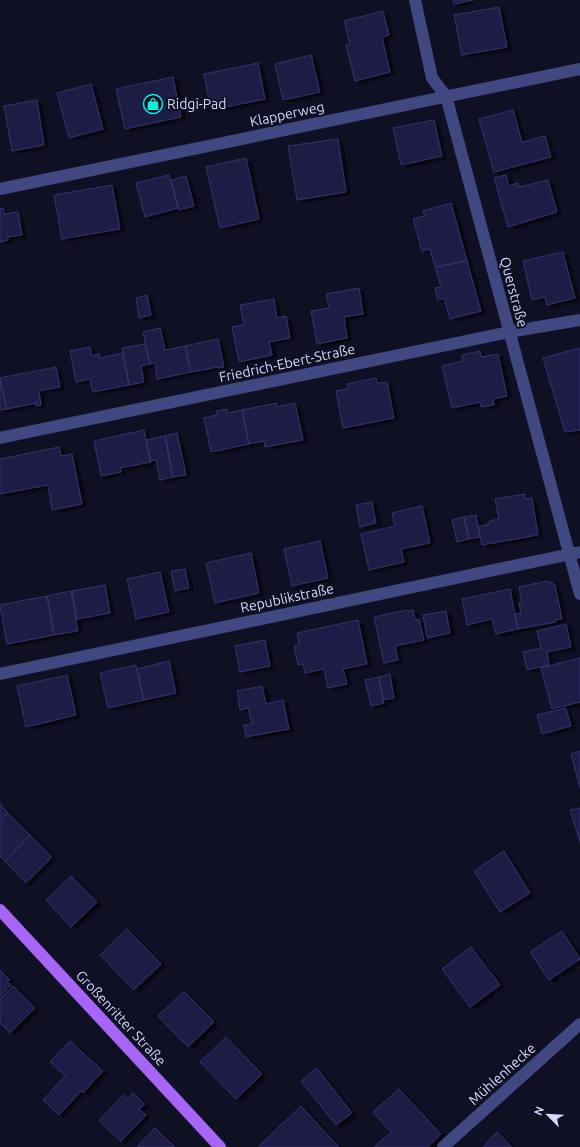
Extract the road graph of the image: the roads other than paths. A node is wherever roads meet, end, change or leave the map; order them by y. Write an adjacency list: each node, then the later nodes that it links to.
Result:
1 (416, 0): 3 (street, Querstraße)
2 (580, 69): 3 (street, Klapperweg)
3 (446, 96): 4 (street, Klapperweg); 6 (street, Querstraße)
4 (0, 189)
5 (580, 320): 6 (street, Friedrich-Ebert-Straße)
6 (509, 332): 7 (street, Friedrich-Ebert-Straße); 8 (street, Querstraße)
7 (0, 438)
8 (574, 553): 9 (street, Querstraße); 10 (street, Republikstraße)
9 (580, 594)
10 (0, 674)
11 (0, 910): 13 (main road, Großenritter Straße)
12 (580, 1024): 14 (street, Mühlenhecke)
13 (220, 1147)
14 (443, 1147)

